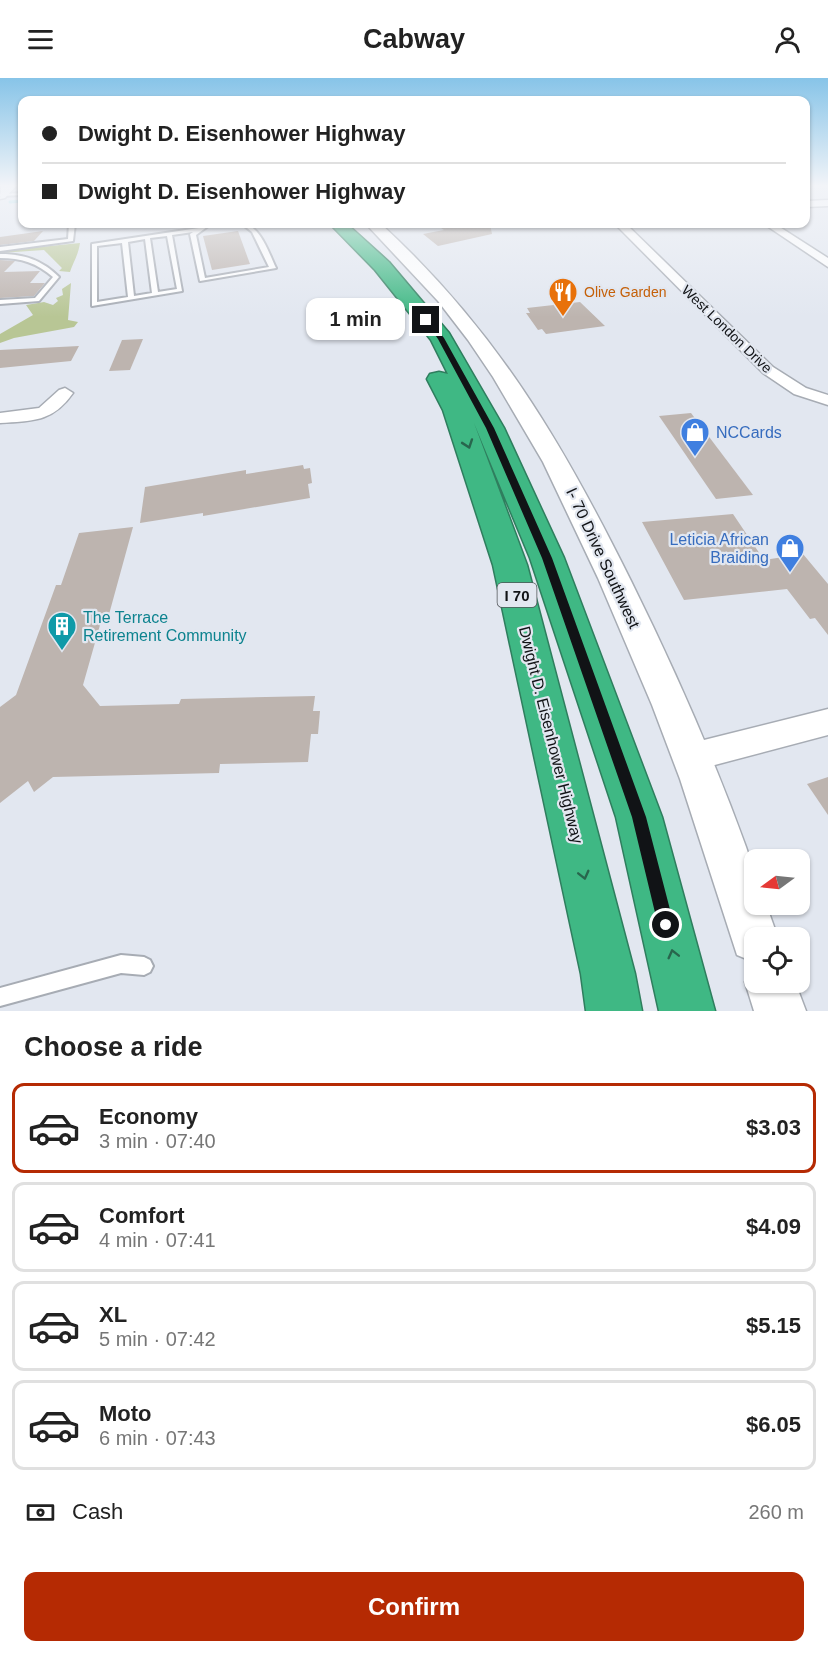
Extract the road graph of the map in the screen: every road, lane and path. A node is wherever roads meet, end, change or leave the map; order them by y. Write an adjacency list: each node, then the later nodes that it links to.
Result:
1 (72, 230): 13 (lane)
2 (198, 230): 10 (lane)
3 (200, 230): 4 (lane)
4 (252, 230)
5 (326, 230): 28 (highway, Dwight D. Eisenhower Highway / I 70, one-way to 28)
6 (344, 230): 29 (highway, I 70, one-way to 6)
7 (381, 230): 23 (street, I- 70 Drive Southwest)
8 (626, 230): 20 (street, West London Drive)
9 (777, 230): 15 (street)
10 (169, 234): 11 (lane); 16 (lane)
11 (147, 237): 12 (lane); 16 (lane)
12 (125, 241): 17 (lane); 17 (lane)
13 (0, 249)
14 (0, 256): 18 (lane)
15 (828, 263)
16 (155, 295): 17 (lane)
17 (131, 299)
18 (0, 302)
19 (65, 393): 21 (street)
20 (823, 399)
21 (0, 418)
22 (828, 722): 23 (street)
23 (692, 757): 24 (street, I- 70 Drive Southwest)
24 (750, 927)
25 (144, 966): 27 (lane)
26 (774, 993): 30 (street)
27 (0, 997)
28 (614, 1011)
29 (687, 1011)
30 (780, 1011)

